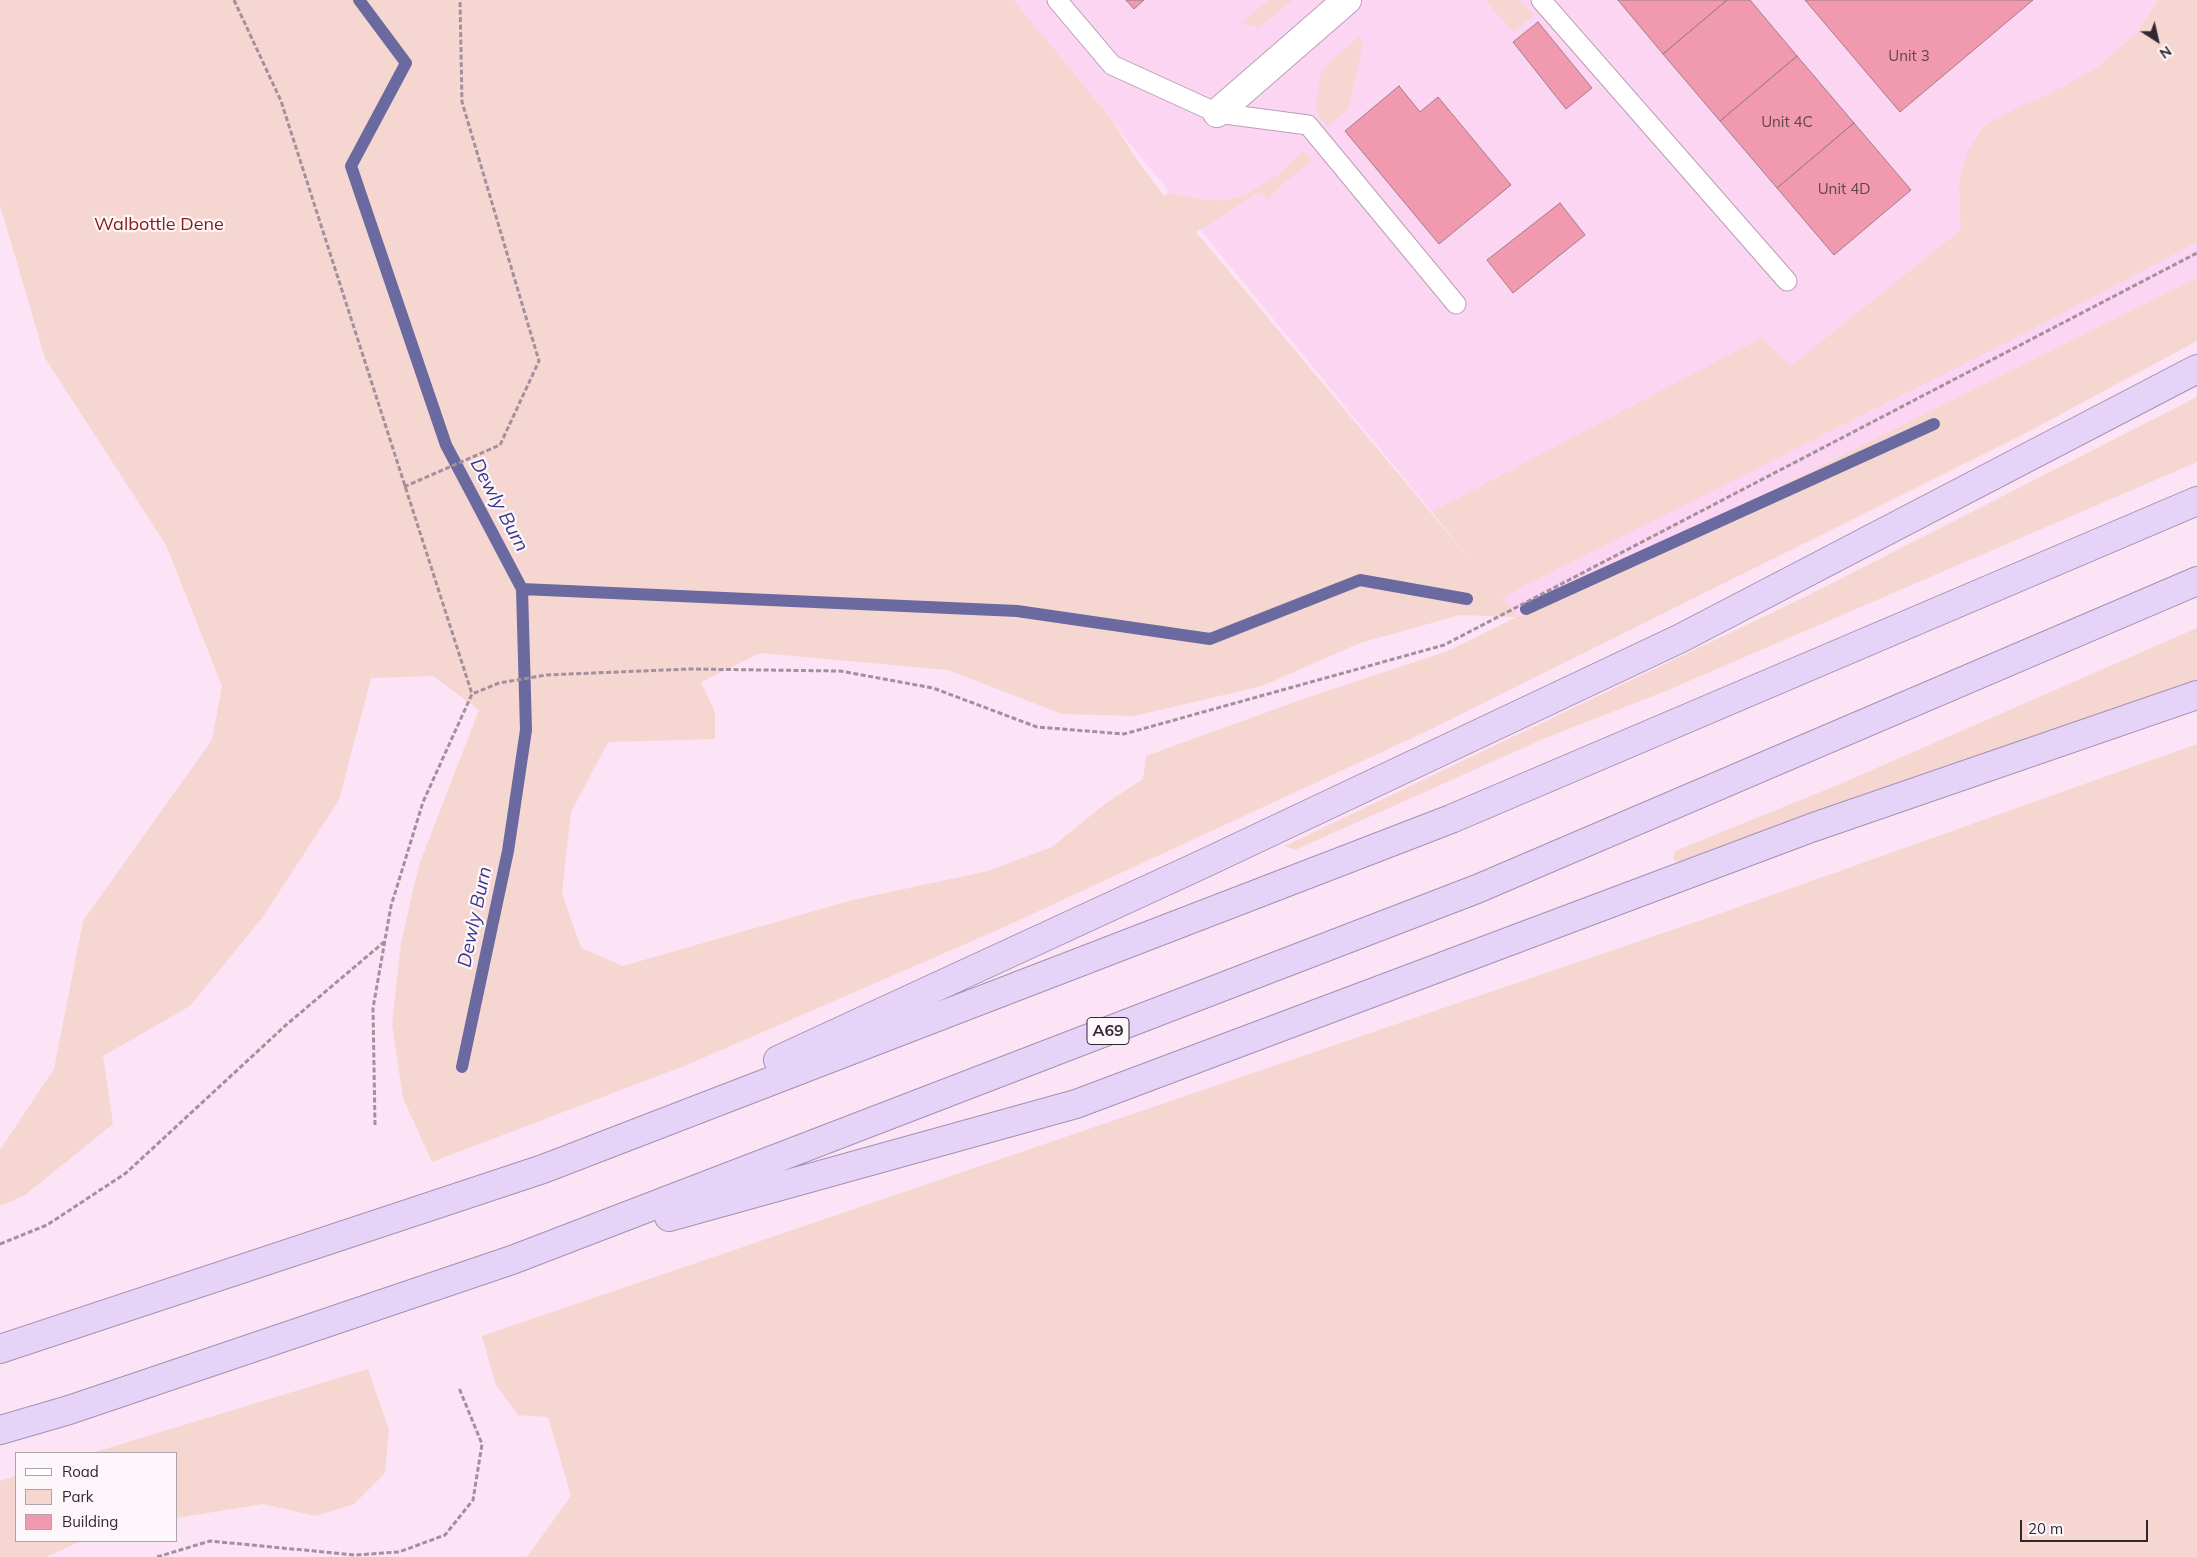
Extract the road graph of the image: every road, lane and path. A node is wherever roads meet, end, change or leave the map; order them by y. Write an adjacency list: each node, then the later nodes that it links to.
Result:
1 (234, 0): 11 (path)
2 (460, 0): 11 (path)
3 (1057, 0): 6 (lane)
4 (1348, 0): 6 (street)
5 (1541, 0): 8 (lane)
6 (1217, 113): 9 (lane)
7 (2197, 253): 14 (path)
8 (1787, 281)
9 (1456, 304)
10 (2197, 369): 18 (highway)
11 (404, 486): 14 (path)
12 (2197, 501): 18 (highway)
13 (2197, 581): 20 (highway, A69)
14 (472, 694): 16 (path)
15 (2197, 695): 20 (highway, A69)
16 (385, 941): 17 (path); 19 (path)
17 (375, 1125)
18 (543, 1168): 21 (highway)
19 (0, 1244)
20 (512, 1260): 23 (highway, A69)
21 (0, 1349)
22 (459, 1388): 24 (path)
23 (0, 1430)
24 (157, 1557)

